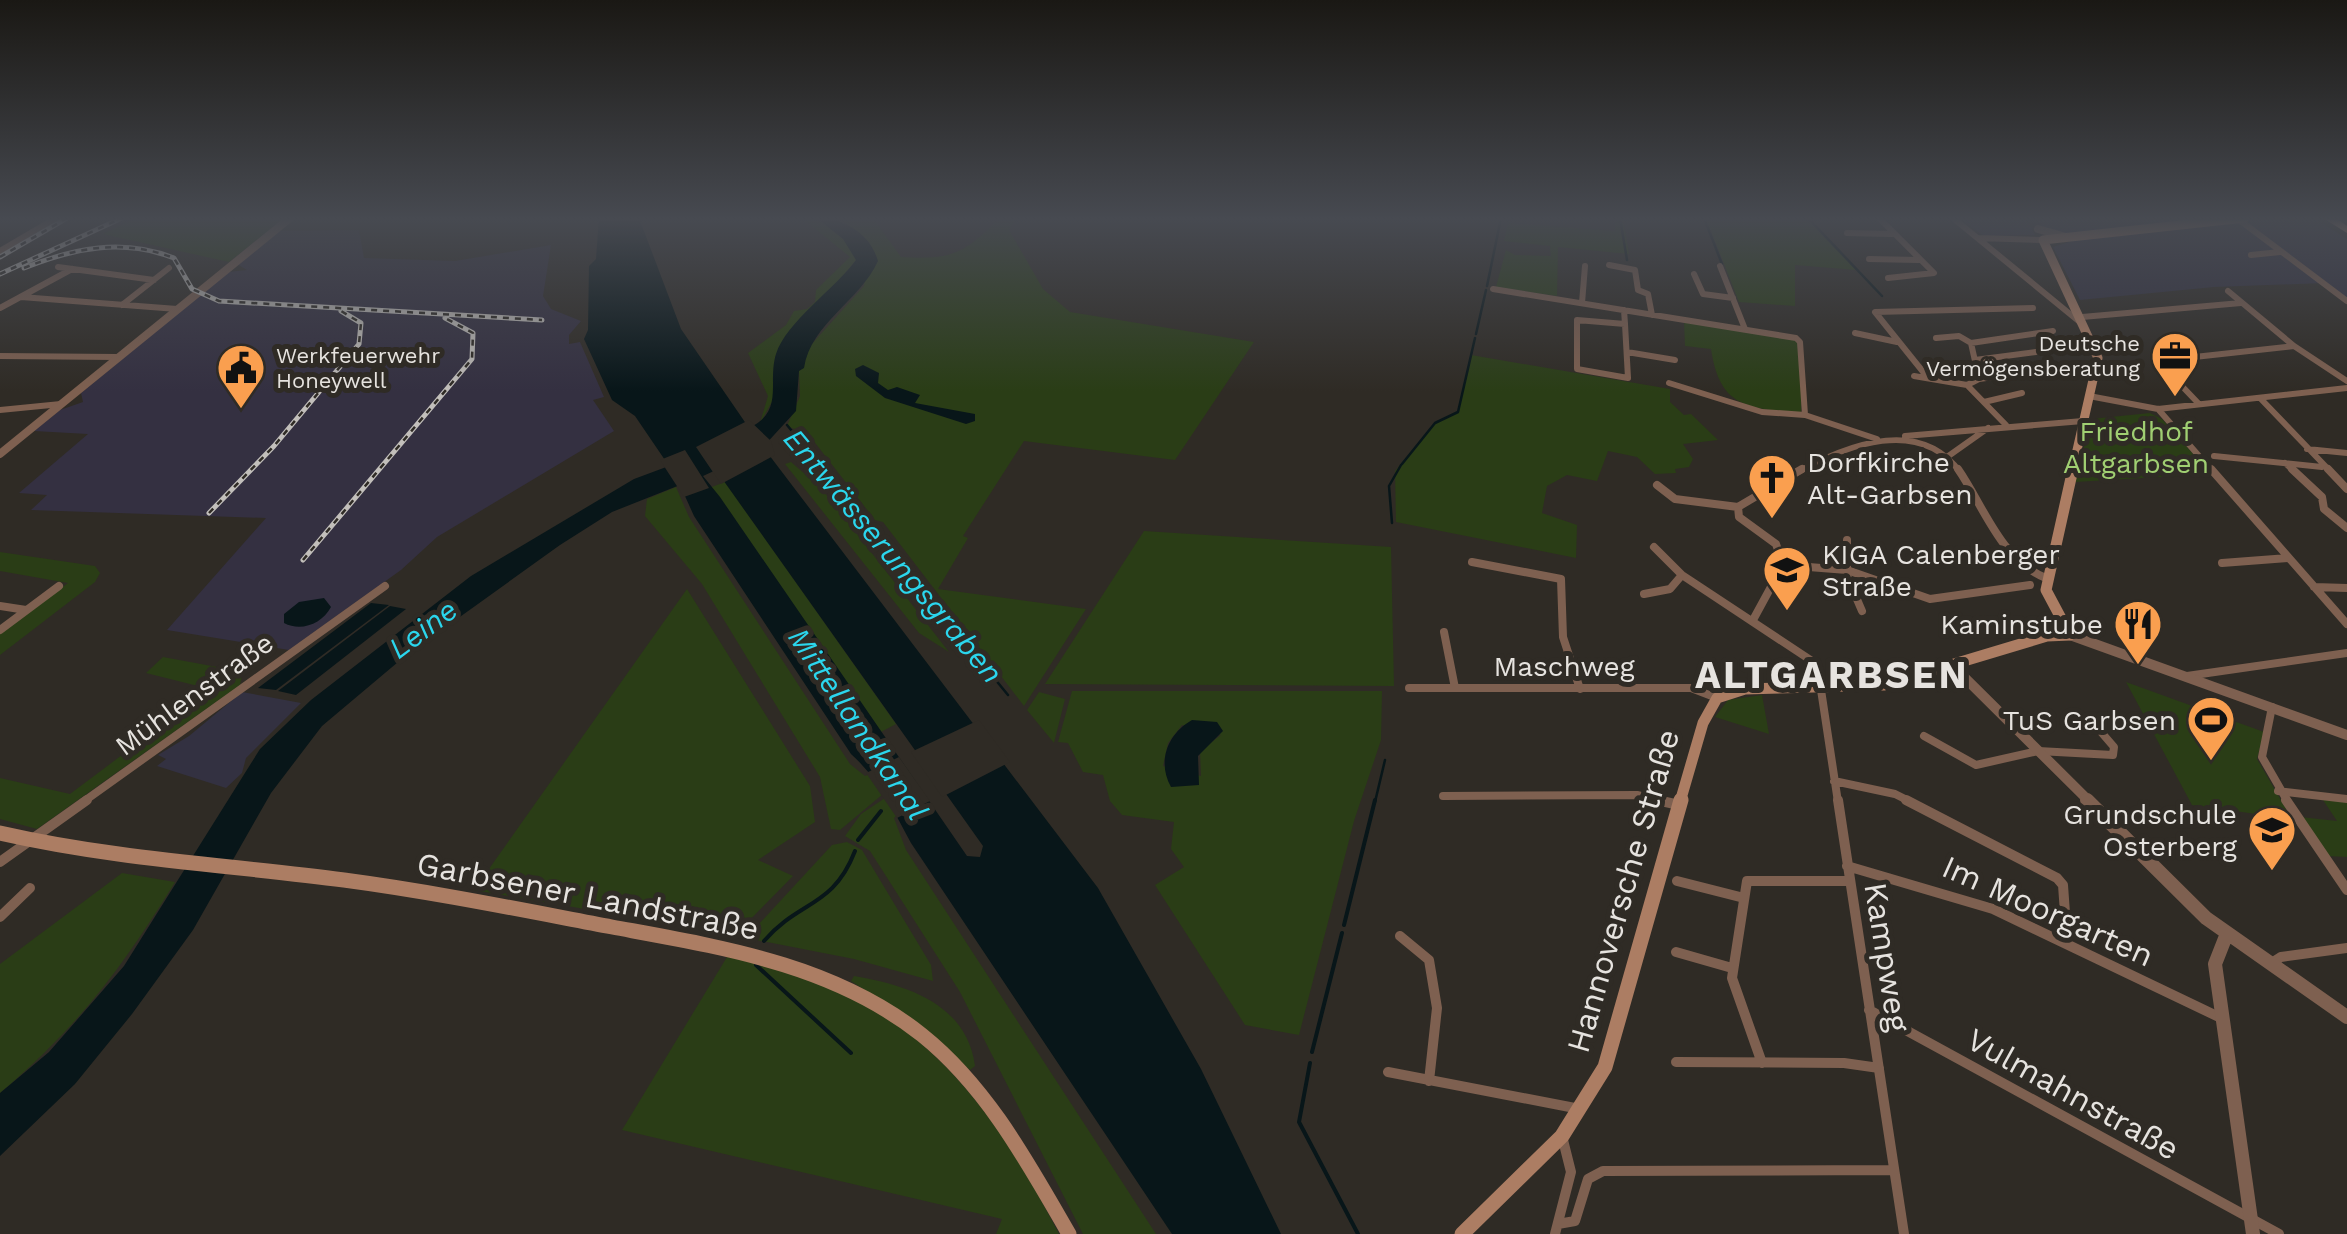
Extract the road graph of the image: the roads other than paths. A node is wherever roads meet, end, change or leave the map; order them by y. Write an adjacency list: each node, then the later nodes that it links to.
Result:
1 (60, 276): 17 (street)
2 (121, 276): 14 (street)
3 (160, 276): 14 (street)
4 (218, 276): 25 (street)
5 (1584, 276): 22 (street)
6 (1636, 276): 27 (street)
7 (1695, 276): 18 (street)
8 (1724, 276): 18 (street)
9 (1916, 276): 13 (street)
10 (2025, 276): 28 (street)
11 (2061, 276): 28 (main road)
12 (2312, 276): 19 (street)
13 (1888, 278)
14 (154, 280): 21 (street)
15 (1493, 289): 22 (street)
16 (2228, 291): 20 (street)
17 (21, 297): 21 (street); 23 (street)
18 (1733, 298): 30 (street)
19 (2347, 302)
20 (2242, 303): 28 (street); 36 (street)
21 (122, 304): 25 (street)
22 (1582, 304): 26 (street)
23 (0, 308)
24 (2033, 308): 34 (street)
25 (177, 309): 40 (street)
26 (1624, 310): 27 (street); 29 (street)
27 (1652, 314): 30 (street)
28 (2083, 321): 51 (main road)
29 (1625, 324): 37 (street); 37 (street)
30 (1745, 330): 58 (street)
31 (2053, 331): 35 (street)
32 (1854, 333): 34 (street)
33 (1936, 338): 35 (street)
34 (1898, 342): 45 (street)
35 (1971, 343): 42 (street)
36 (2294, 346): 49 (street); 55 (street)
37 (1627, 352): 41 (street)
38 (2036, 352): 42 (street)
39 (0, 356): 40 (street)
40 (118, 357): 54 (street)
41 (1675, 360)
42 (1975, 360): 46 (street)
43 (2030, 372): 46 (street)
44 (1914, 376): 45 (street)
45 (1928, 378): 48 (street)
46 (1979, 378): 48 (street)
47 (1669, 383): 58 (street)
48 (1968, 385): 53 (street)
49 (2347, 385): 52 (street)
50 (2022, 393): 53 (street)
51 (2089, 396): 56 (street); 59 (main road)
52 (2260, 398): 55 (street); 64 (street)
53 (1984, 402): 60 (street)
54 (61, 404): 57 (street); 66 (street)
55 (2200, 404): 56 (street)
56 (2158, 409): 77 (street)
57 (0, 410)
58 (1805, 416): 63 (street)
59 (2084, 421): 60 (street); 83 (main road)
60 (2006, 425): 61 (street)
61 (1989, 427): 62 (street); 68 (street)
62 (1905, 436): 63 (street); 68 (street)
63 (1877, 440): 73 (street)
64 (2306, 449): 65 (street); 70 (street)
65 (2347, 453)
66 (0, 454)
67 (2214, 456): 69 (street)
68 (1947, 457): 83 (street)
69 (2286, 463): 70 (street); 74 (street)
70 (2322, 466): 72 (street)
71 (1656, 485): 73 (street)
72 (2347, 488)
73 (1738, 507): 80 (street)
74 (2347, 528)
75 (1847, 540): 81 (street)
76 (1654, 547): 82 (street)
77 (2289, 558): 79 (street); 87 (street)
78 (1472, 562): 103 (street)
79 (2222, 563)
80 (1783, 565): 81 (street); 93 (street)
81 (1847, 570): 84 (street); 92 (street)
82 (1682, 575): 89 (street); 93 (street)
83 (2048, 579): 97 (main road)
84 (2030, 585)
85 (58, 586): 91 (street)
86 (384, 586): 117 (street, Mühlenstraße)
87 (2314, 586): 88 (street); 94 (street)
88 (2347, 588)
89 (1644, 594)
90 (0, 606): 91 (street)
91 (26, 610): 95 (street)
92 (1862, 610)
93 (1753, 620): 104 (street)
94 (2347, 624)
95 (0, 630)
96 (1444, 632): 102 (street)
97 (2070, 635): 99 (main road); 100 (street)
98 (2347, 653): 100 (street)
99 (1953, 666): 104 (main road); 110 (street)
100 (2187, 676): 106 (street)
101 (1409, 688): 102 (street, Maschweg)
102 (1455, 688): 103 (street, Maschweg)
103 (1580, 688): 105 (street, Maschweg)
104 (1820, 688): 105 (main road); 111 (street, Kampweg)
105 (1717, 698): 115 (main road, Hannoversche Straße)
106 (2272, 708): 108 (street); 112 (street)
107 (2090, 718): 110 (street)
108 (2347, 735)
109 (1924, 736): 110 (street)
110 (2038, 750): 127 (street)
111 (1834, 780): 119 (street, Kampweg); 128 (street)
112 (2278, 791): 114 (street); 123 (street)
113 (1443, 796): 115 (street)
114 (2347, 798)
115 (1679, 805): 141 (main road, Hannoversche Straße)
116 (0, 832): 117 (main road, Garbsener Landstraße)
117 (30, 840): 118 (street, Mühlenstraße); 147 (main road, Garbsener Landstraße)
118 (0, 862)
119 (1847, 866): 121 (street, Kampweg); 128 (street, Im Moorgarten)
120 (1678, 881): 124 (street)
121 (1849, 881): 124 (street); 133 (street, Kampweg)
122 (30, 888): 125 (street)
123 (2347, 890)
124 (1744, 898): 132 (street)
125 (0, 917)
126 (1400, 936): 140 (street)
127 (2226, 936): 131 (street); 135 (street)
128 (2067, 941): 135 (street, Im Moorgarten)
129 (2347, 948): 131 (street)
130 (1676, 952): 132 (street)
131 (2270, 964): 134 (street)
132 (1732, 968): 137 (street)
133 (1869, 1010): 138 (street, Kampweg); 144 (street, Vulmahnstraße)
134 (2347, 1017)
135 (2222, 1019): 144 (street)
136 (1676, 1062): 137 (street)
137 (1762, 1064): 138 (street)
138 (1878, 1068): 143 (street, Kampweg)
139 (1388, 1072): 140 (street)
140 (1428, 1081): 141 (street)
141 (1582, 1110): 142 (main road, Hannoversche Straße)
142 (1562, 1136): 145 (street); 148 (main road, Hannoversche Straße)
143 (1893, 1170): 145 (street); 146 (street, Kampweg)
144 (2252, 1228): 150 (street, Vulmahnstraße)
145 (1557, 1229)
146 (1903, 1232): 149 (street)
147 (1069, 1234)
148 (1462, 1234)
149 (1918, 1234)
150 (2279, 1234)

